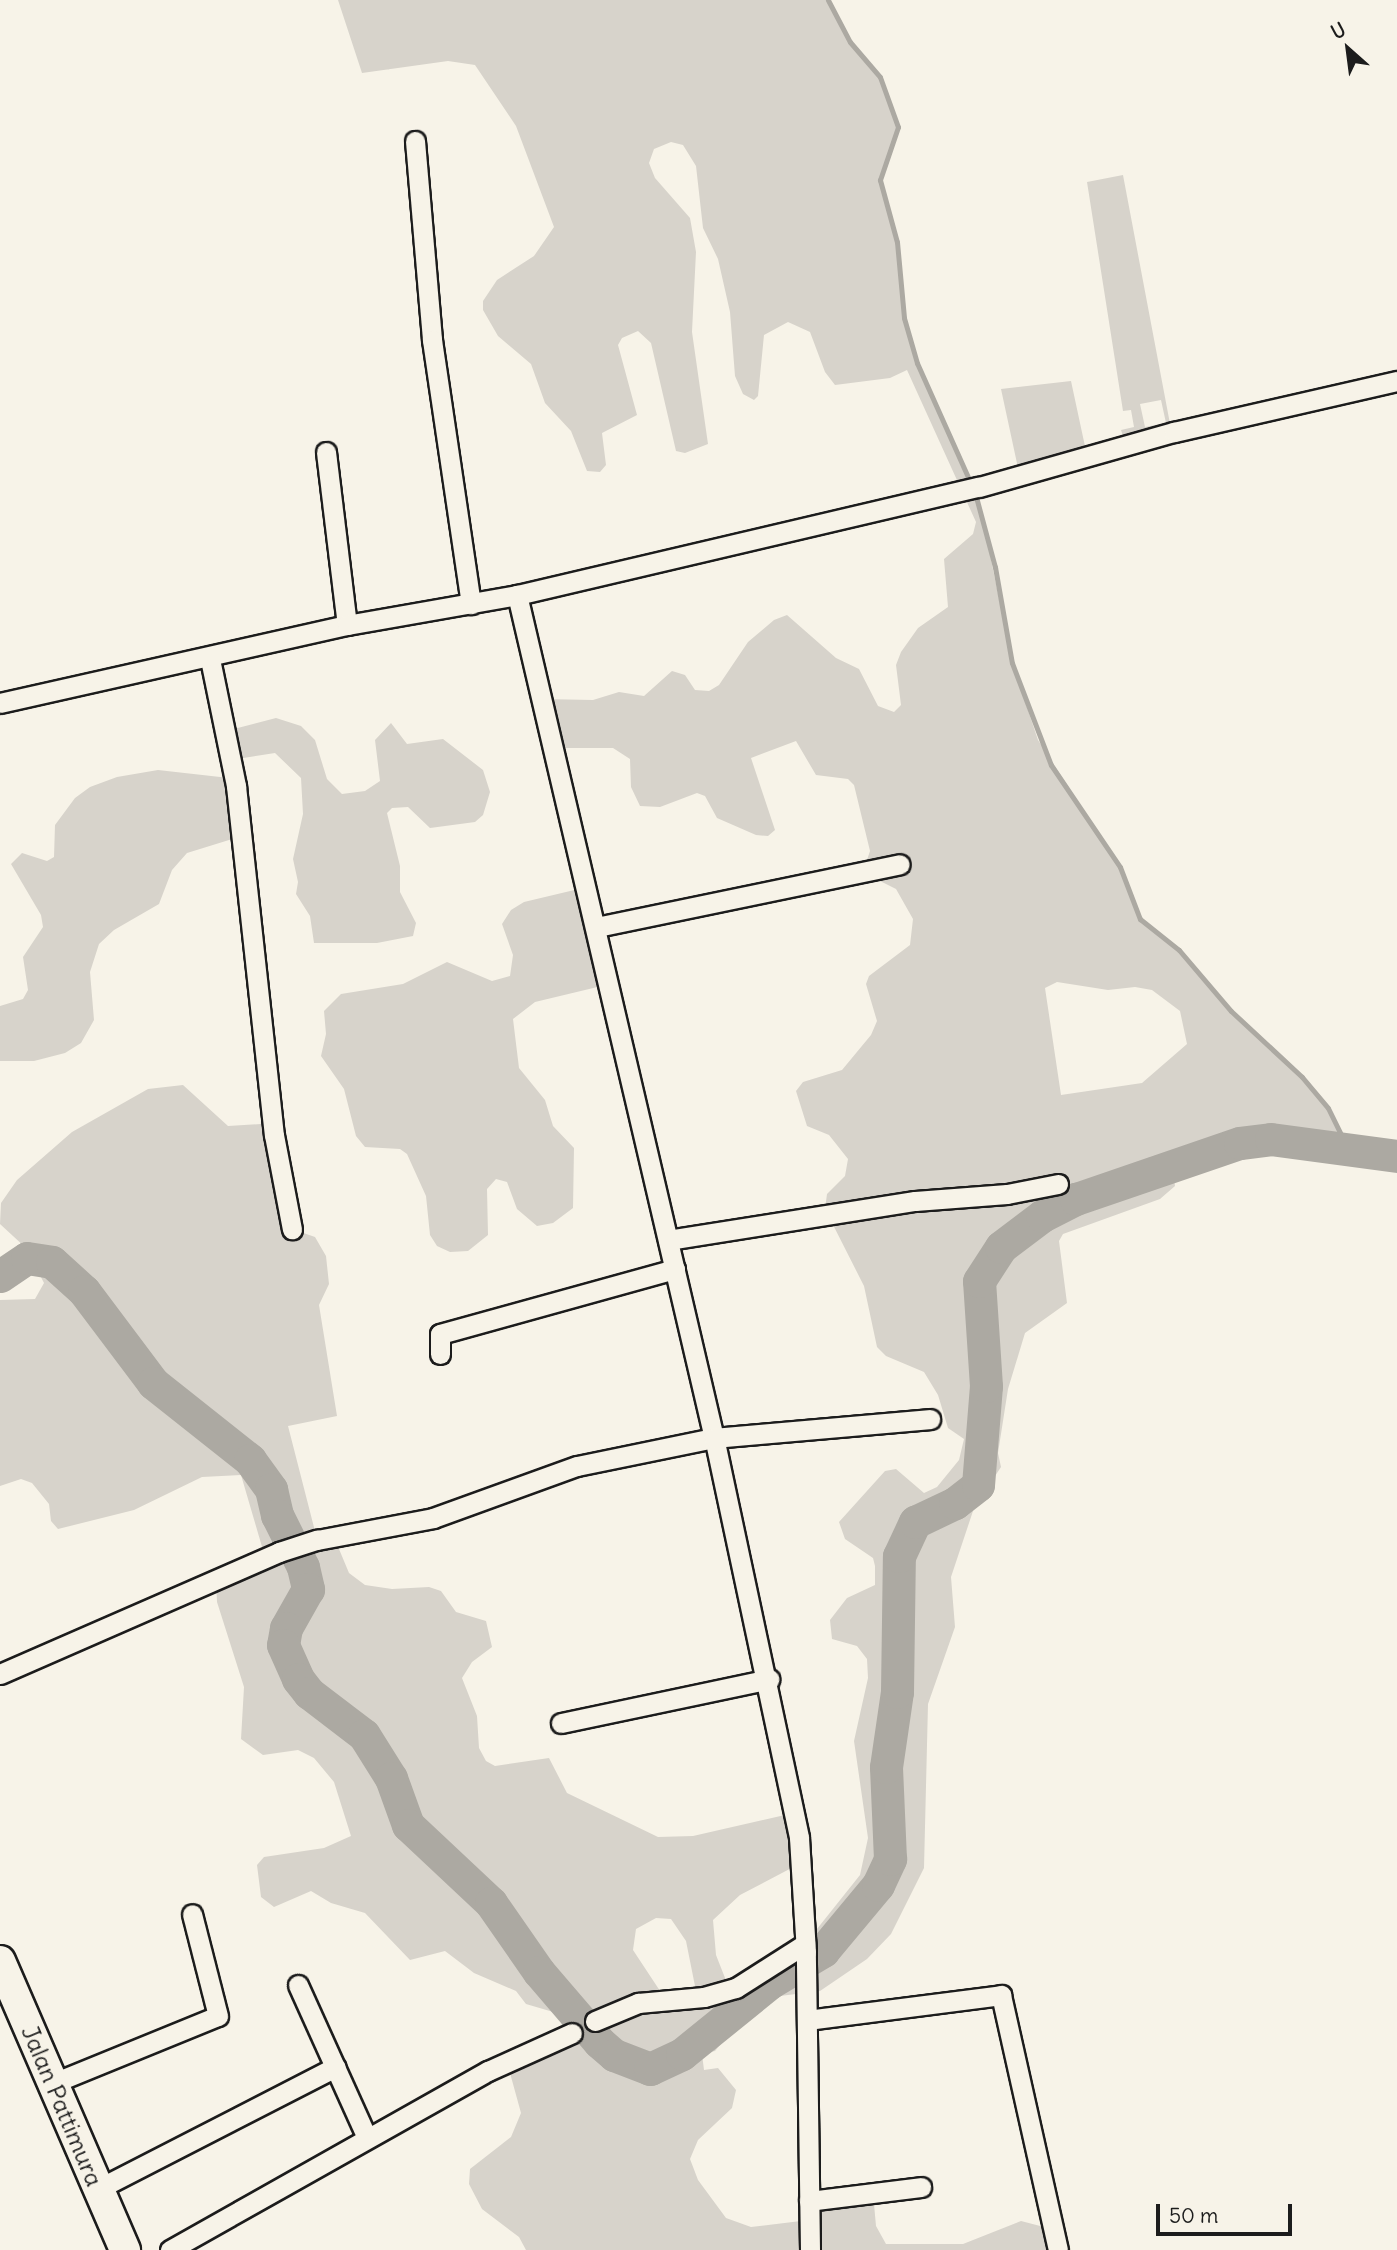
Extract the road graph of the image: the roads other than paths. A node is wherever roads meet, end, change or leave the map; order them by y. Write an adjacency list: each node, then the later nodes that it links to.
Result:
1 (415, 141): 5 (street)
2 (1397, 382): 4 (street)
3 (326, 452): 6 (street)
4 (517, 595): 5 (street); 10 (street)
5 (471, 604): 6 (street)
6 (347, 625): 7 (street)
7 (210, 659): 8 (street); 12 (street)
8 (0, 704)
9 (900, 864): 10 (street)
10 (597, 927): 13 (street)
11 (1058, 1184): 13 (street)
12 (292, 1229)
13 (668, 1240): 14 (street)
14 (675, 1269): 15 (street); 17 (street)
15 (440, 1354)
16 (930, 1419): 17 (street)
17 (714, 1438): 18 (street); 19 (street)
18 (0, 1674)
19 (769, 1679): 20 (street); 22 (street)
20 (561, 1723)
21 (192, 1914): 29 (street)
22 (806, 1948): 25 (street); 26 (street)
23 (0, 1961): 29 (main road, Jalan Pattimura)
24 (298, 1985): 28 (street)
25 (807, 2020): 33 (street); 37 (street)
26 (595, 2021)
27 (572, 2033): 30 (street)
28 (335, 2067): 30 (street); 32 (street)
29 (51, 2084): 32 (main road, Jalan Pattimura)
30 (367, 2138): 35 (street)
31 (921, 2188): 33 (street)
32 (98, 2189): 34 (main road, Jalan Pattimura)
33 (809, 2201): 36 (street)
34 (125, 2250)
35 (170, 2250)
36 (810, 2250)
37 (1058, 2250)

